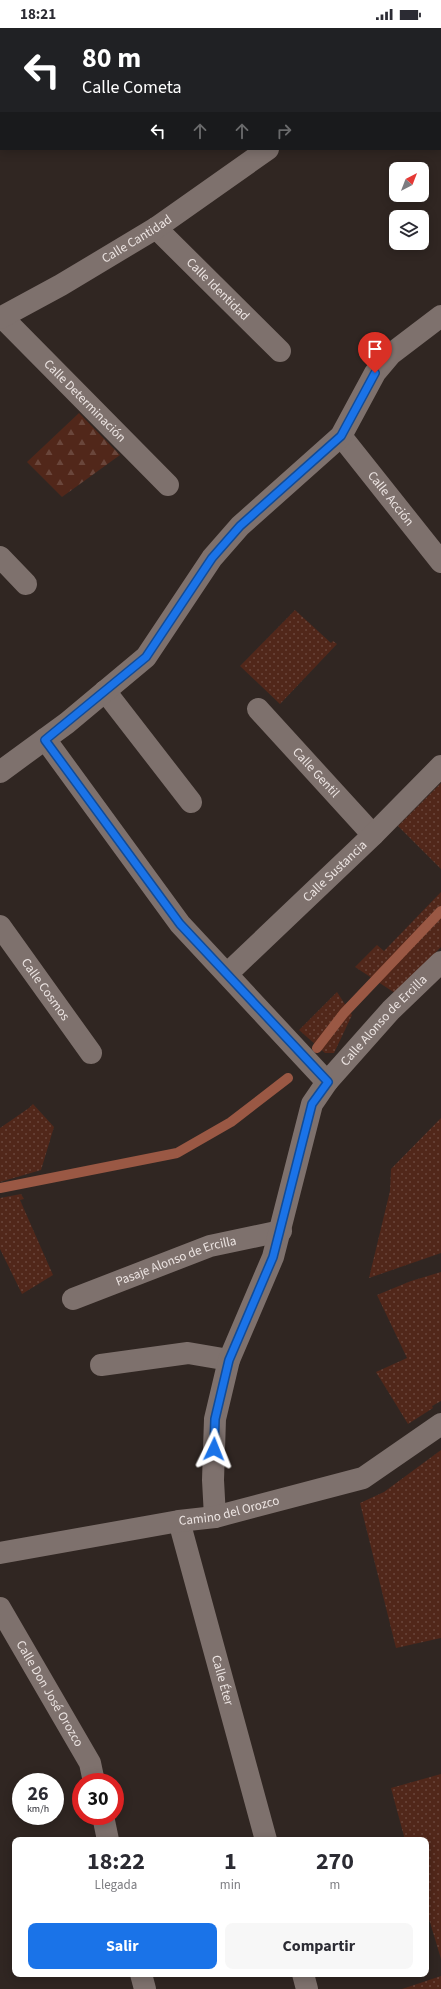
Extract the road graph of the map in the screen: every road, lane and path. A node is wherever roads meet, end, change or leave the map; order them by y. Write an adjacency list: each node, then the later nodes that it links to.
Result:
1 (267, 150): 2 (street, Calle Cantidad)
2 (156, 228): 4 (street, Calle Cantidad); 5 (street, Calle Identidad)
3 (441, 316): 6 (street)
4 (1, 318): 7 (street, Calle Determinación)
5 (280, 351)
6 (341, 436): 9 (street, Calle Acción); 11 (street)
7 (168, 486)
8 (0, 557): 10 (street)
9 (441, 562)
10 (26, 584)
11 (105, 691): 13 (street); 16 (street)
12 (258, 709): 17 (street, Calle Gentil)
13 (45, 740): 15 (street); 20 (street)
14 (441, 766): 17 (street, Calle Sustancia)
15 (0, 772)
16 (191, 802)
17 (373, 835): 20 (street, Calle Sustancia)
18 (0, 926): 21 (street, Calle Cosmos)
19 (441, 962): 22 (street, Calle Alonso de Ercilla)
20 (227, 974): 22 (street)
21 (91, 1053)
22 (328, 1082): 23 (street, Calle Alonso de Ercilla)
23 (281, 1230): 24 (street, Pasaje Alonso de Ercilla); 25 (street, Calle Alonso de Ercilla)
24 (73, 1299)
25 (229, 1360): 26 (street); 28 (street, Calle Alonso de Ercilla)
26 (101, 1365)
27 (441, 1424): 28 (street, Camino del Orozco)
28 (215, 1517): 29 (street, Camino del Orozco)
29 (179, 1521): 30 (street, Camino del Orozco); 35 (street, Calle Éter)
30 (0, 1553)
31 (0, 1608): 32 (street, Calle Don José Orozco)
32 (92, 1773)
33 (104, 1825): 34 (street)
34 (107, 1837)
35 (265, 1837)
36 (142, 1977): 38 (street)
37 (304, 1977): 39 (street)
38 (145, 1989)
39 (307, 1989)

